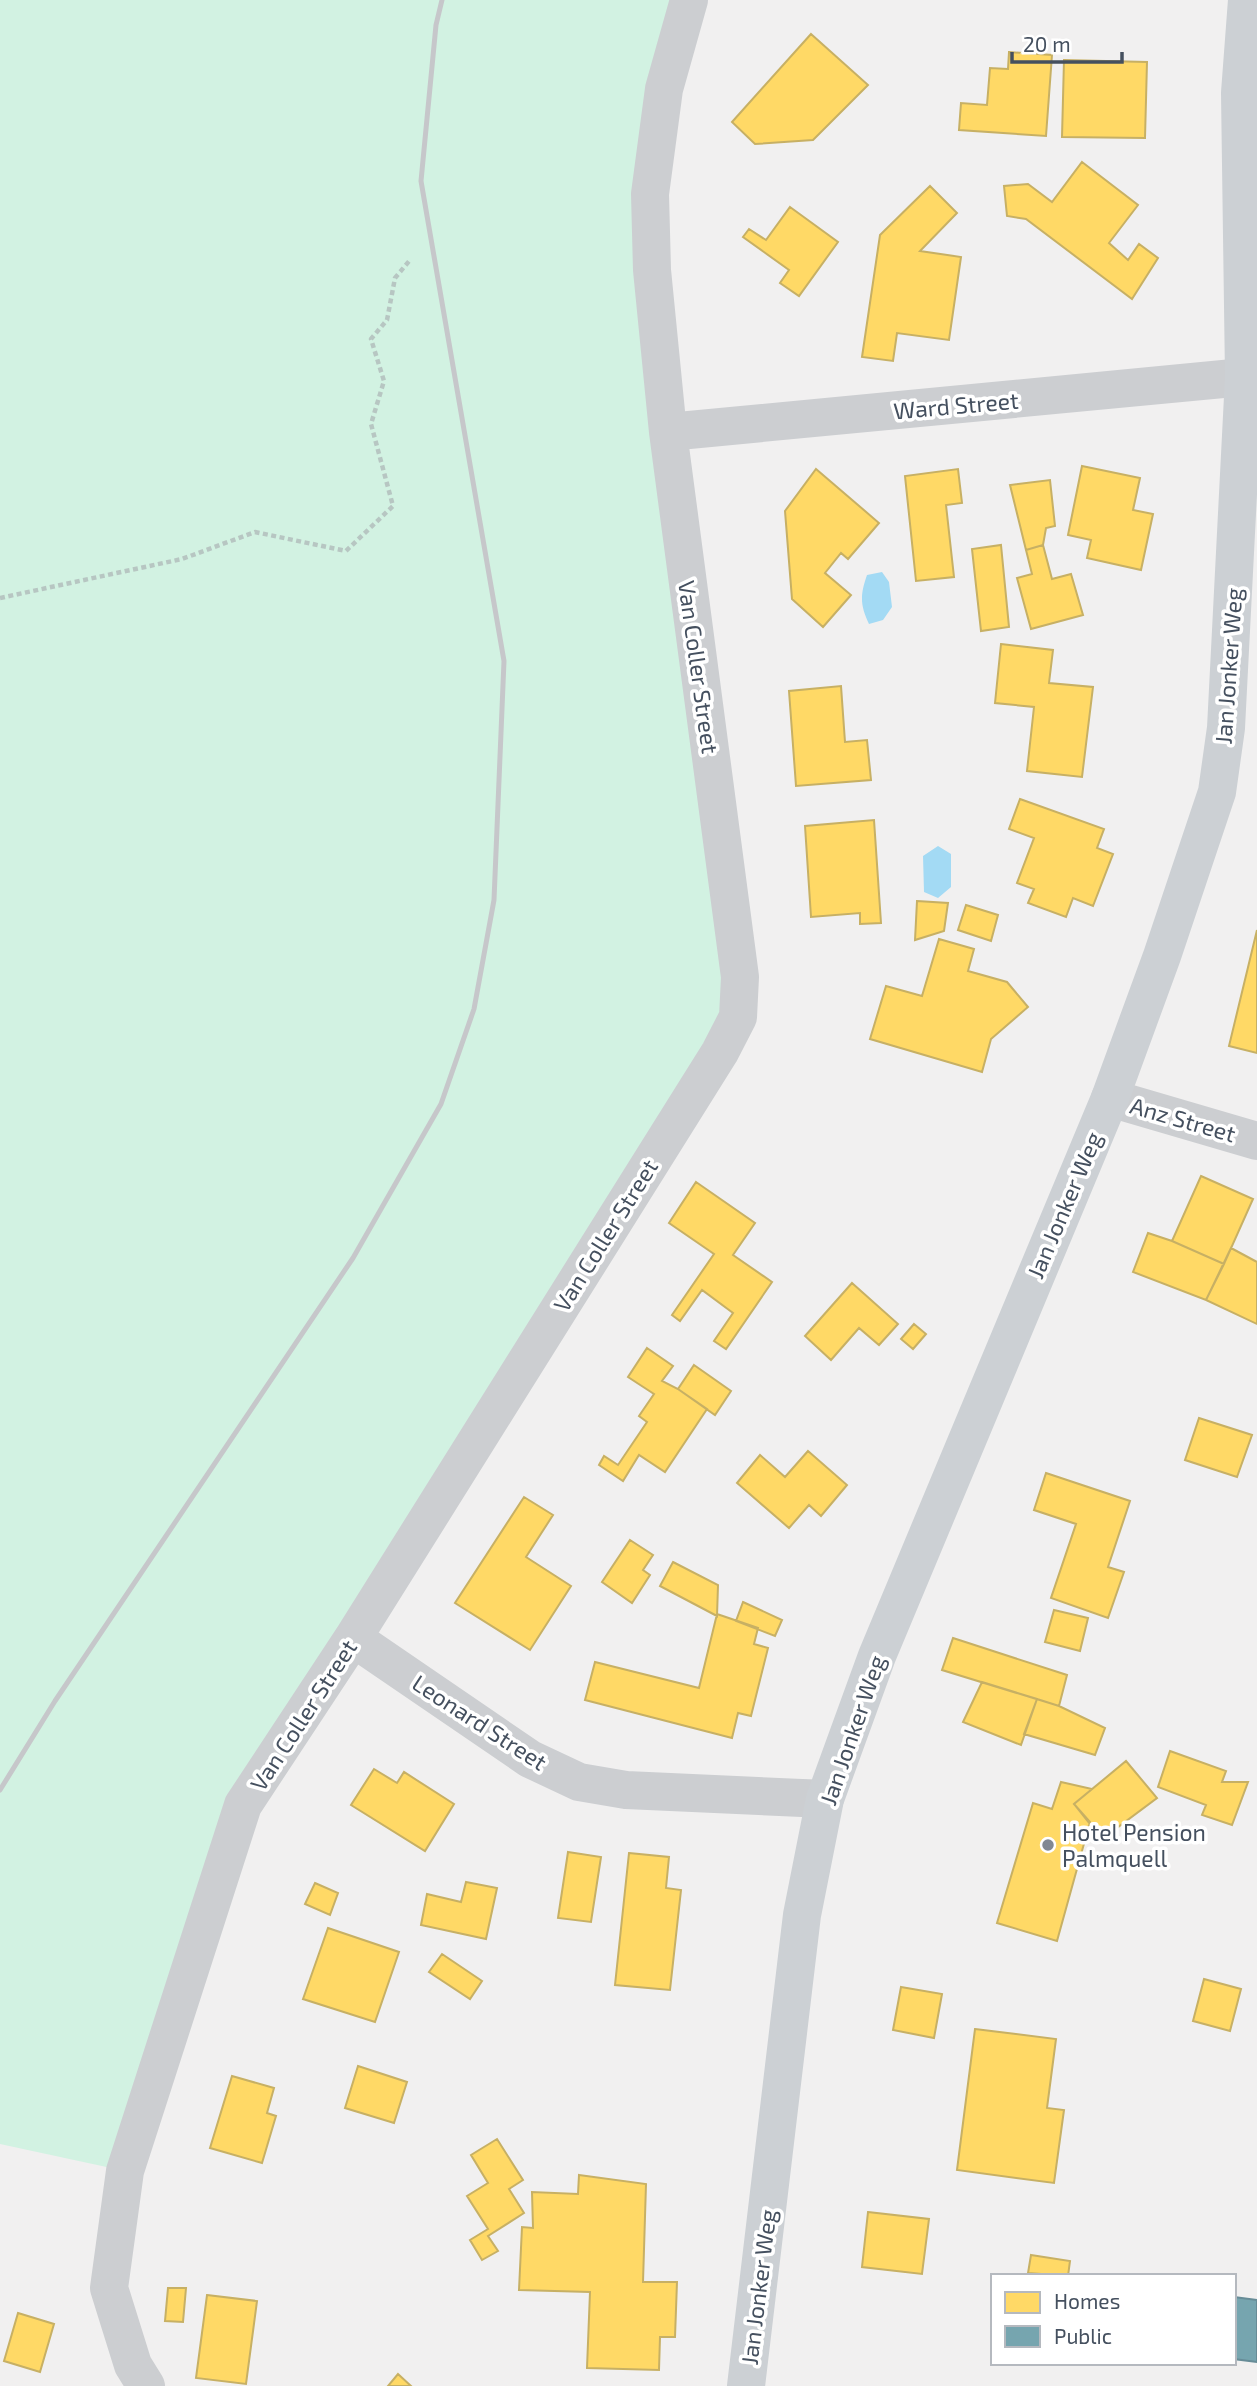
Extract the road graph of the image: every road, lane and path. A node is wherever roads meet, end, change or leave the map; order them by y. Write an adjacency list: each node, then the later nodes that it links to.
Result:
1 (689, 0): 5 (street, Van Coller Street)
2 (1247, 0): 4 (main road, Jan Jonker Weg)
3 (410, 260): 6 (path)
4 (1244, 377): 5 (street, Ward Street); 7 (main road, Jan Jonker Weg)
5 (668, 432): 9 (street, Van Coller Street)
6 (0, 598)
7 (1110, 1098): 8 (street, Anz Street); 10 (main road, Jan Jonker Weg)
8 (1257, 1141)
9 (353, 1638): 10 (street, Leonard Street); 11 (street, Van Coller Street)
10 (825, 1799): 12 (main road, Jan Jonker Weg)
11 (146, 2386)
12 (746, 2386)

